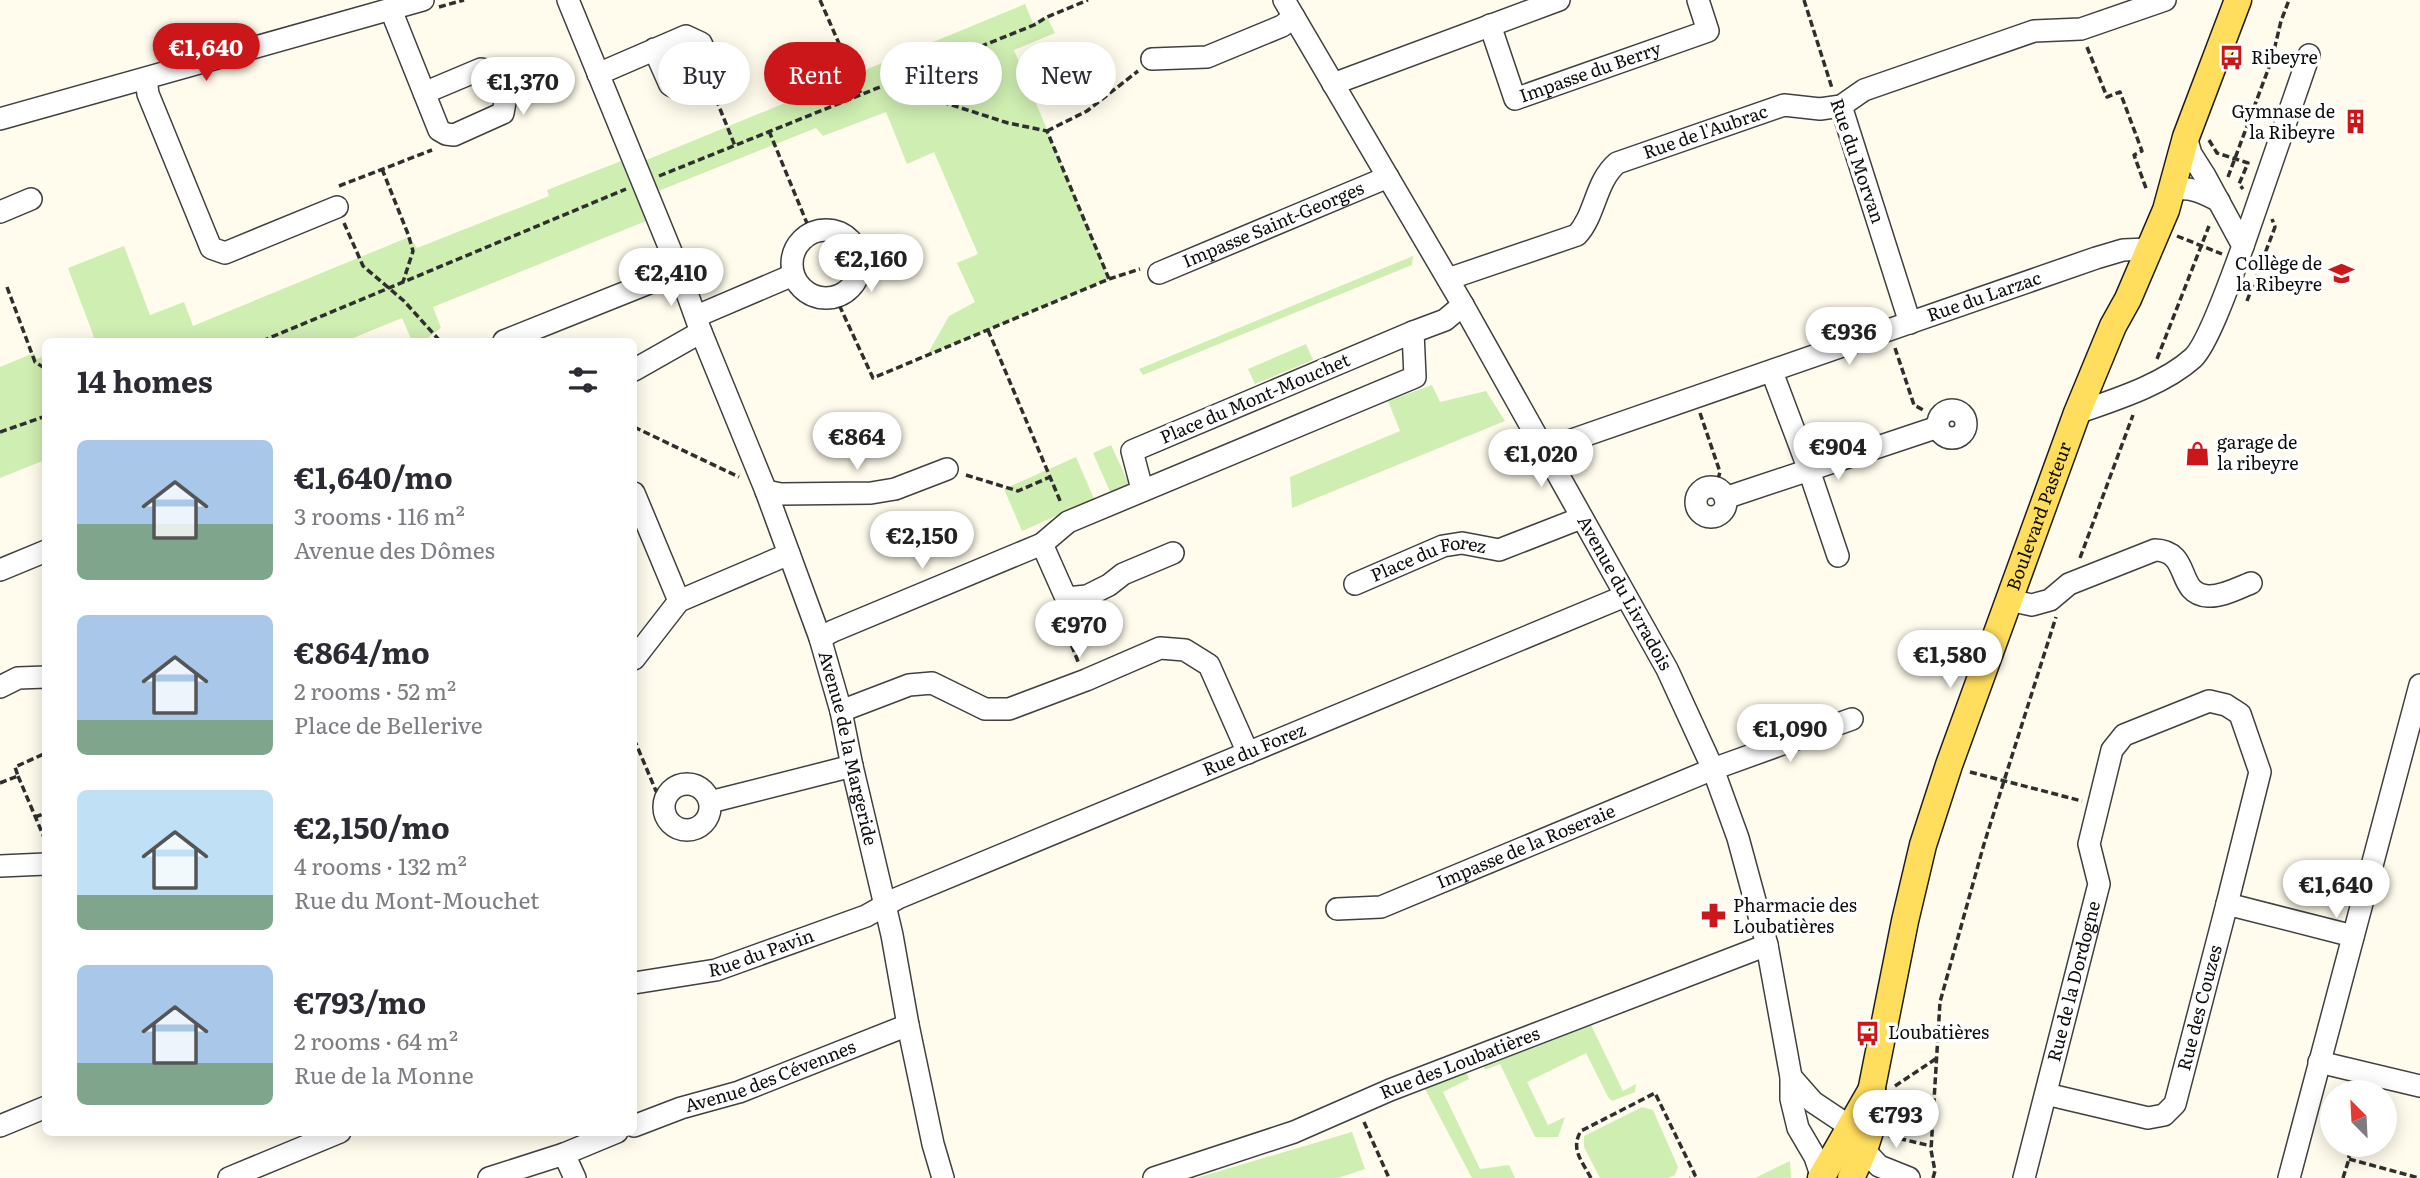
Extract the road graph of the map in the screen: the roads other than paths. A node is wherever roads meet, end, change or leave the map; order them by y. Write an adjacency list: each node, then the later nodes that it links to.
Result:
1 (423, 0): 8 (street)
2 (568, 0): 13 (street, Avenue de la Margeride)
3 (1559, 0): 9 (street)
4 (1698, 0): 9 (street, Impasse du Berry)
5 (2165, 0): 17 (street, Rue de l'Aubrac)
6 (2238, 0): 19 (main road, Boulevard Pasteur)
7 (1289, 9): 12 (street); 15 (street, Avenue du Livradois)
8 (391, 10): 14 (street); 16 (street)
9 (1490, 25): 15 (street)
10 (654, 49): 10 (street); 13 (street)
11 (2309, 55): 27 (street)
12 (1152, 59)
13 (598, 74): 28 (street, Avenue de la Margeride)
14 (146, 79): 18 (street); 24 (street)
15 (1333, 84): 20 (street, Avenue du Livradois)
16 (424, 93): 16 (street)
17 (1841, 106): 31 (street, Rue de l'Aubrac); 33 (street, Rue du Morvan)
18 (0, 120)
19 (2186, 137): 22 (main road, Boulevard Pasteur); 23 (street)
20 (1388, 177): 29 (street, Impasse Saint-Georges); 31 (street, Avenue du Livradois)
21 (31, 200): 25 (street)
22 (2168, 200): 23 (street); 26 (main road, Boulevard Pasteur)
23 (2219, 201): 27 (street)
24 (337, 207)
25 (0, 212)
26 (2148, 249): 33 (street, Rue du Larzac); 39 (main road, Boulevard Pasteur)
27 (2240, 253): 39 (street)
28 (679, 271): 34 (street, Avenue de la Margeride); 36 (street)
29 (1159, 273)
30 (793, 275): 30 (street); 34 (street)
31 (1448, 279): 32 (street, Avenue du Livradois)
32 (1463, 305): 35 (street, Place du Mont-Mouchet); 41 (street, Avenue du Livradois)
33 (1910, 323): 38 (street, Rue du Larzac)
34 (699, 324): 37 (street); 45 (street, Avenue de la Margeride)
35 (1413, 332): 44 (street); 44 (street, Place du Mont-Mouchet)
36 (512, 338)
37 (637, 368)
38 (1772, 372): 41 (street, Rue du Larzac); 43 (street)
39 (2077, 413): 58 (main road, Boulevard Pasteur)
40 (1939, 423): 43 (street)
41 (1543, 450): 48 (street, Avenue du Livradois)
42 (947, 469): 45 (street)
43 (1809, 470): 46 (street); 53 (street)
44 (1142, 489): 49 (street)
45 (766, 491): 52 (street, Avenue de la Margeride)
46 (1721, 493)
47 (637, 500): 59 (street)
48 (1581, 518): 56 (street, Place du Forez); 57 (street, Avenue du Livradois)
49 (1042, 544): 51 (street); 60 (street)
50 (42, 553): 54 (street)
51 (1173, 553)
52 (789, 554): 59 (street); 60 (street, Avenue de la Margeride)
53 (1838, 556)
54 (0, 570)
55 (2251, 583): 58 (street)
56 (1355, 584)
57 (1626, 596): 67 (street, Rue du Forez); 69 (street, Avenue du Livradois)
58 (2009, 600): 83 (main road, Boulevard Pasteur)
59 (679, 601): 61 (street)
60 (820, 638): 65 (street, Avenue de la Margeride)
61 (637, 655)
62 (42, 677): 64 (street)
63 (2420, 685): 76 (street)
64 (0, 687)
65 (841, 711): 67 (street); 68 (street, Avenue de la Margeride)
66 (1852, 719): 69 (street, Impasse de la Roseraie)
67 (1248, 752): 74 (street, Rue du Forez)
68 (852, 766): 70 (street); 74 (street, Avenue de la Margeride)
69 (1713, 769): 75 (street, Impasse de la Roseraie); 77 (street, Avenue du Livradois)
70 (710, 802): 70 (street)
71 (42, 864): 72 (street)
72 (0, 866)
73 (2227, 904): 76 (street); 84 (street, Rue des Couzes); 84 (street, Rue de la Dordogne)
74 (885, 905): 78 (street, Rue du Pavin); 79 (street, Avenue de la Margeride)
75 (1337, 909)
76 (2353, 936): 80 (street)
77 (1767, 945): 81 (street, Avenue du Livradois); 100 (street, Rue des Loubatières)
78 (637, 983)
79 (908, 1025): 87 (street, Avenue des Cévennes); 99 (street, Avenue de la Margeride)
80 (2319, 1062): 82 (street); 105 (street)
81 (1791, 1077): 85 (street); 90 (street, Avenue du Livradois)
82 (2420, 1086)
83 (1880, 1089): 89 (main road, Boulevard Pasteur); 94 (main road, Boulevard Pasteur)
84 (2046, 1094): 104 (street, Rue de la Dordogne)
85 (1813, 1102): 89 (street); 90 (street)
86 (42, 1109): 88 (street)
87 (637, 1125)
88 (0, 1126)
89 (1849, 1126): 94 (street); 101 (main road, Boulevard Pasteur)
90 (1798, 1128): 101 (street, Avenue du Livradois)
91 (320, 1136): 93 (street)
92 (607, 1136): 95 (street)
93 (300, 1140): 96 (street)
94 (1873, 1143): 102 (main road, Boulevard Pasteur); 103 (street)
95 (564, 1154): 97 (street); 98 (street)
96 (229, 1178)
97 (489, 1178)
98 (575, 1178)
99 (943, 1178)
100 (1154, 1178)
101 (1821, 1178)
102 (1851, 1178)
103 (1909, 1178)
104 (2024, 1178)
105 (2289, 1178)

